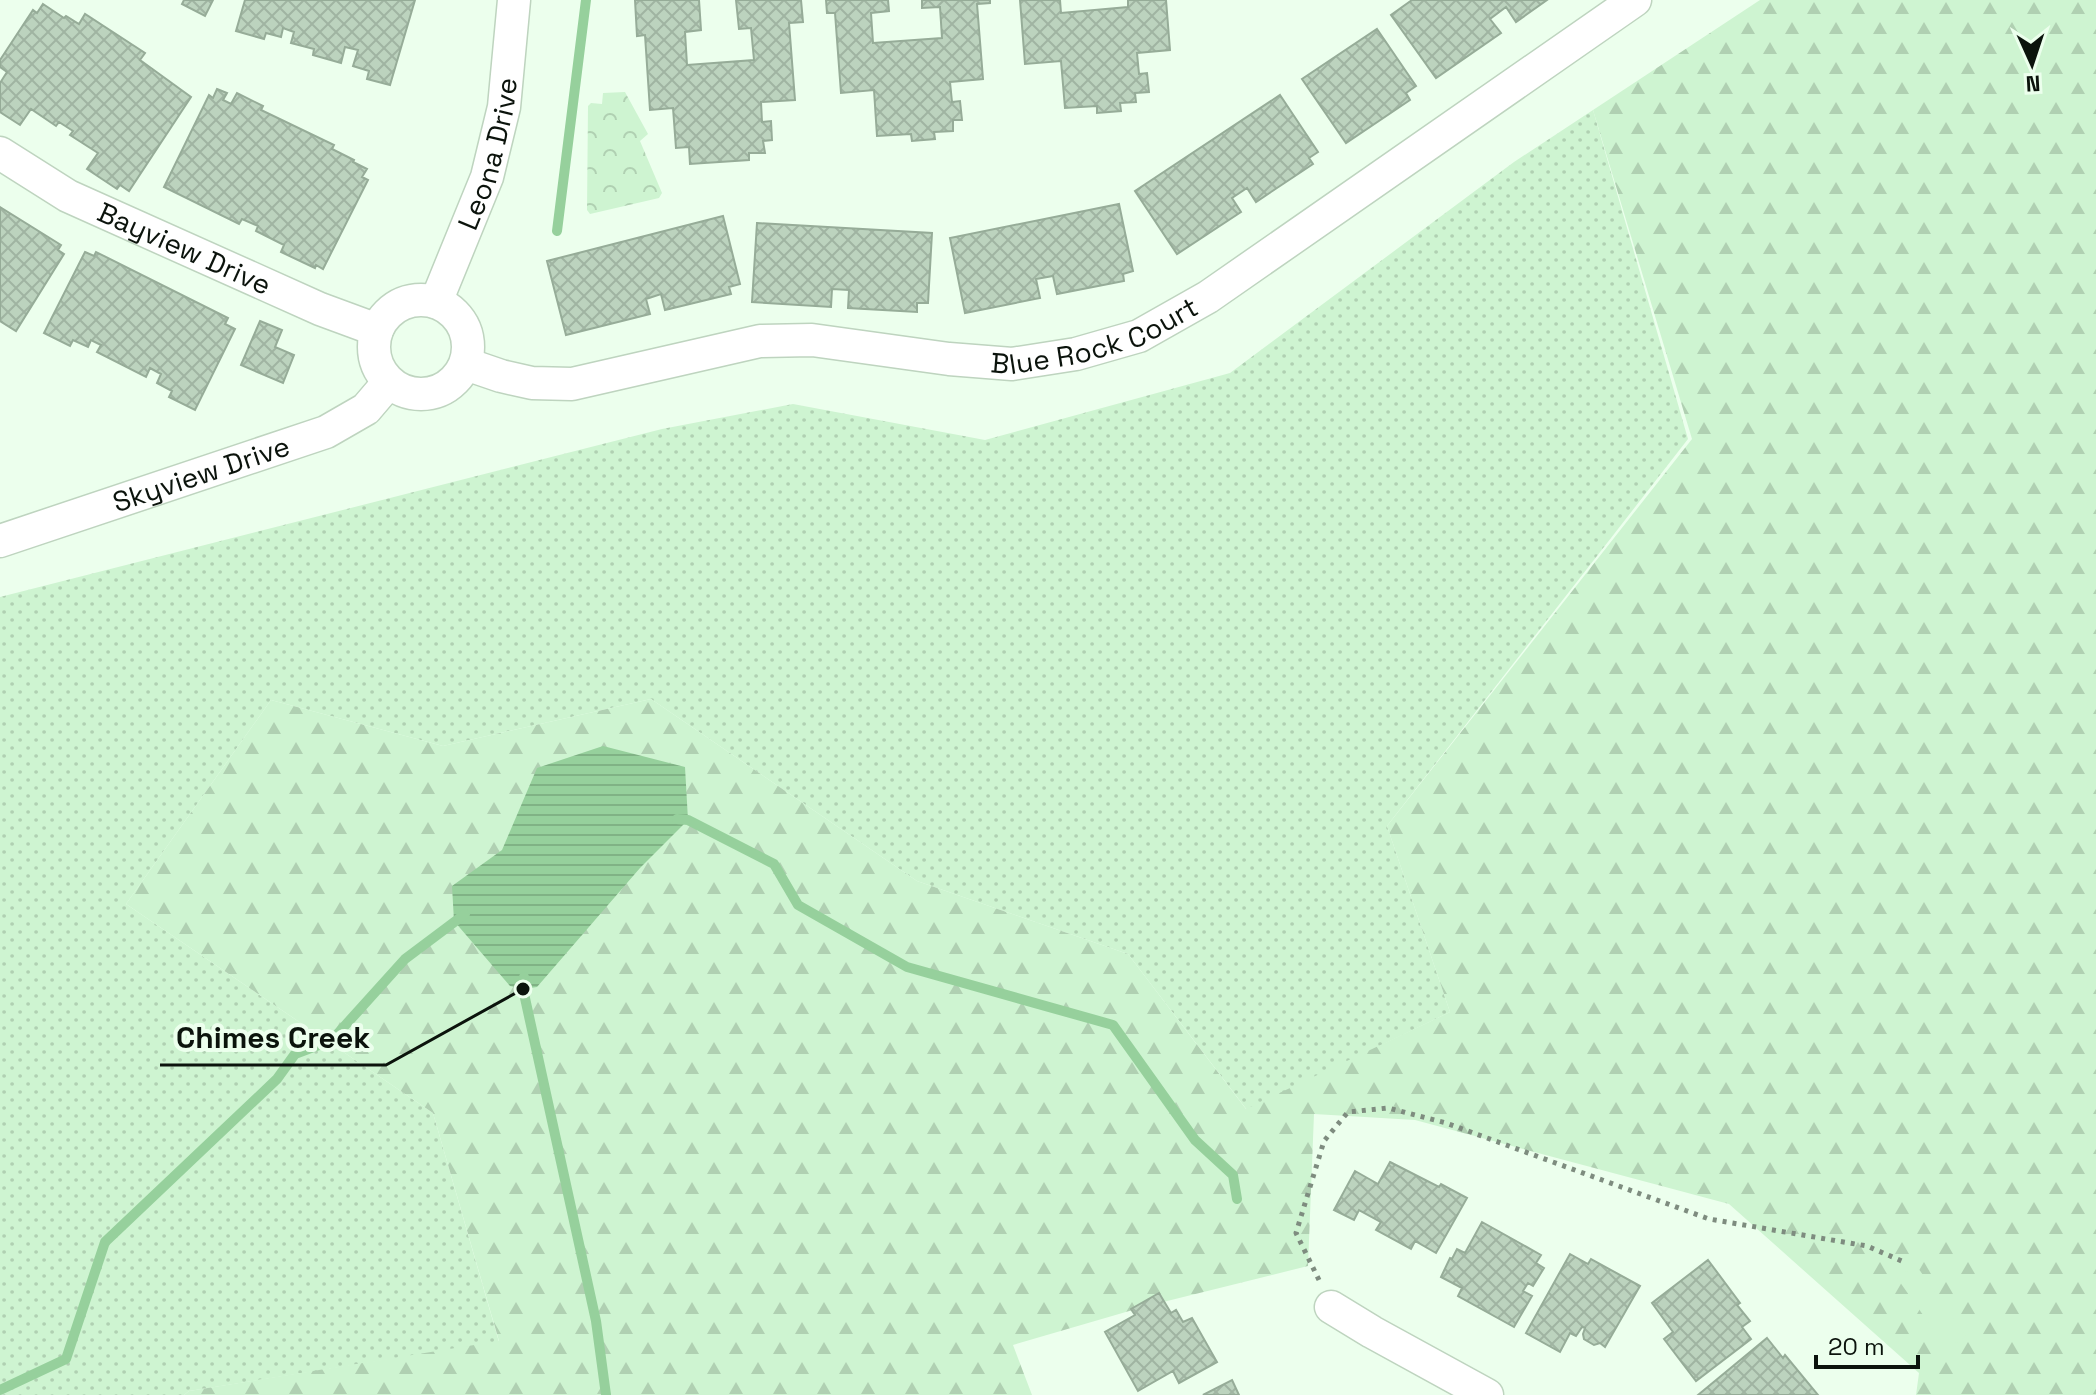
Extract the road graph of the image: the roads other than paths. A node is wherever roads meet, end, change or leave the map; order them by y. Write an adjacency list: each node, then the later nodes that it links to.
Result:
1 (514, 0): 4 (street, Leona Drive)
2 (1635, 0): 6 (street, Blue Rock Court)
3 (0, 153): 5 (street, Bayview Drive)
4 (436, 302): 5 (street); 6 (street)
5 (377, 330): 7 (street)
6 (466, 364): 7 (street)
7 (389, 382): 8 (street, Skyview Drive)
8 (0, 541)
9 (1331, 1307): 10 (street)
10 (1487, 1395)

